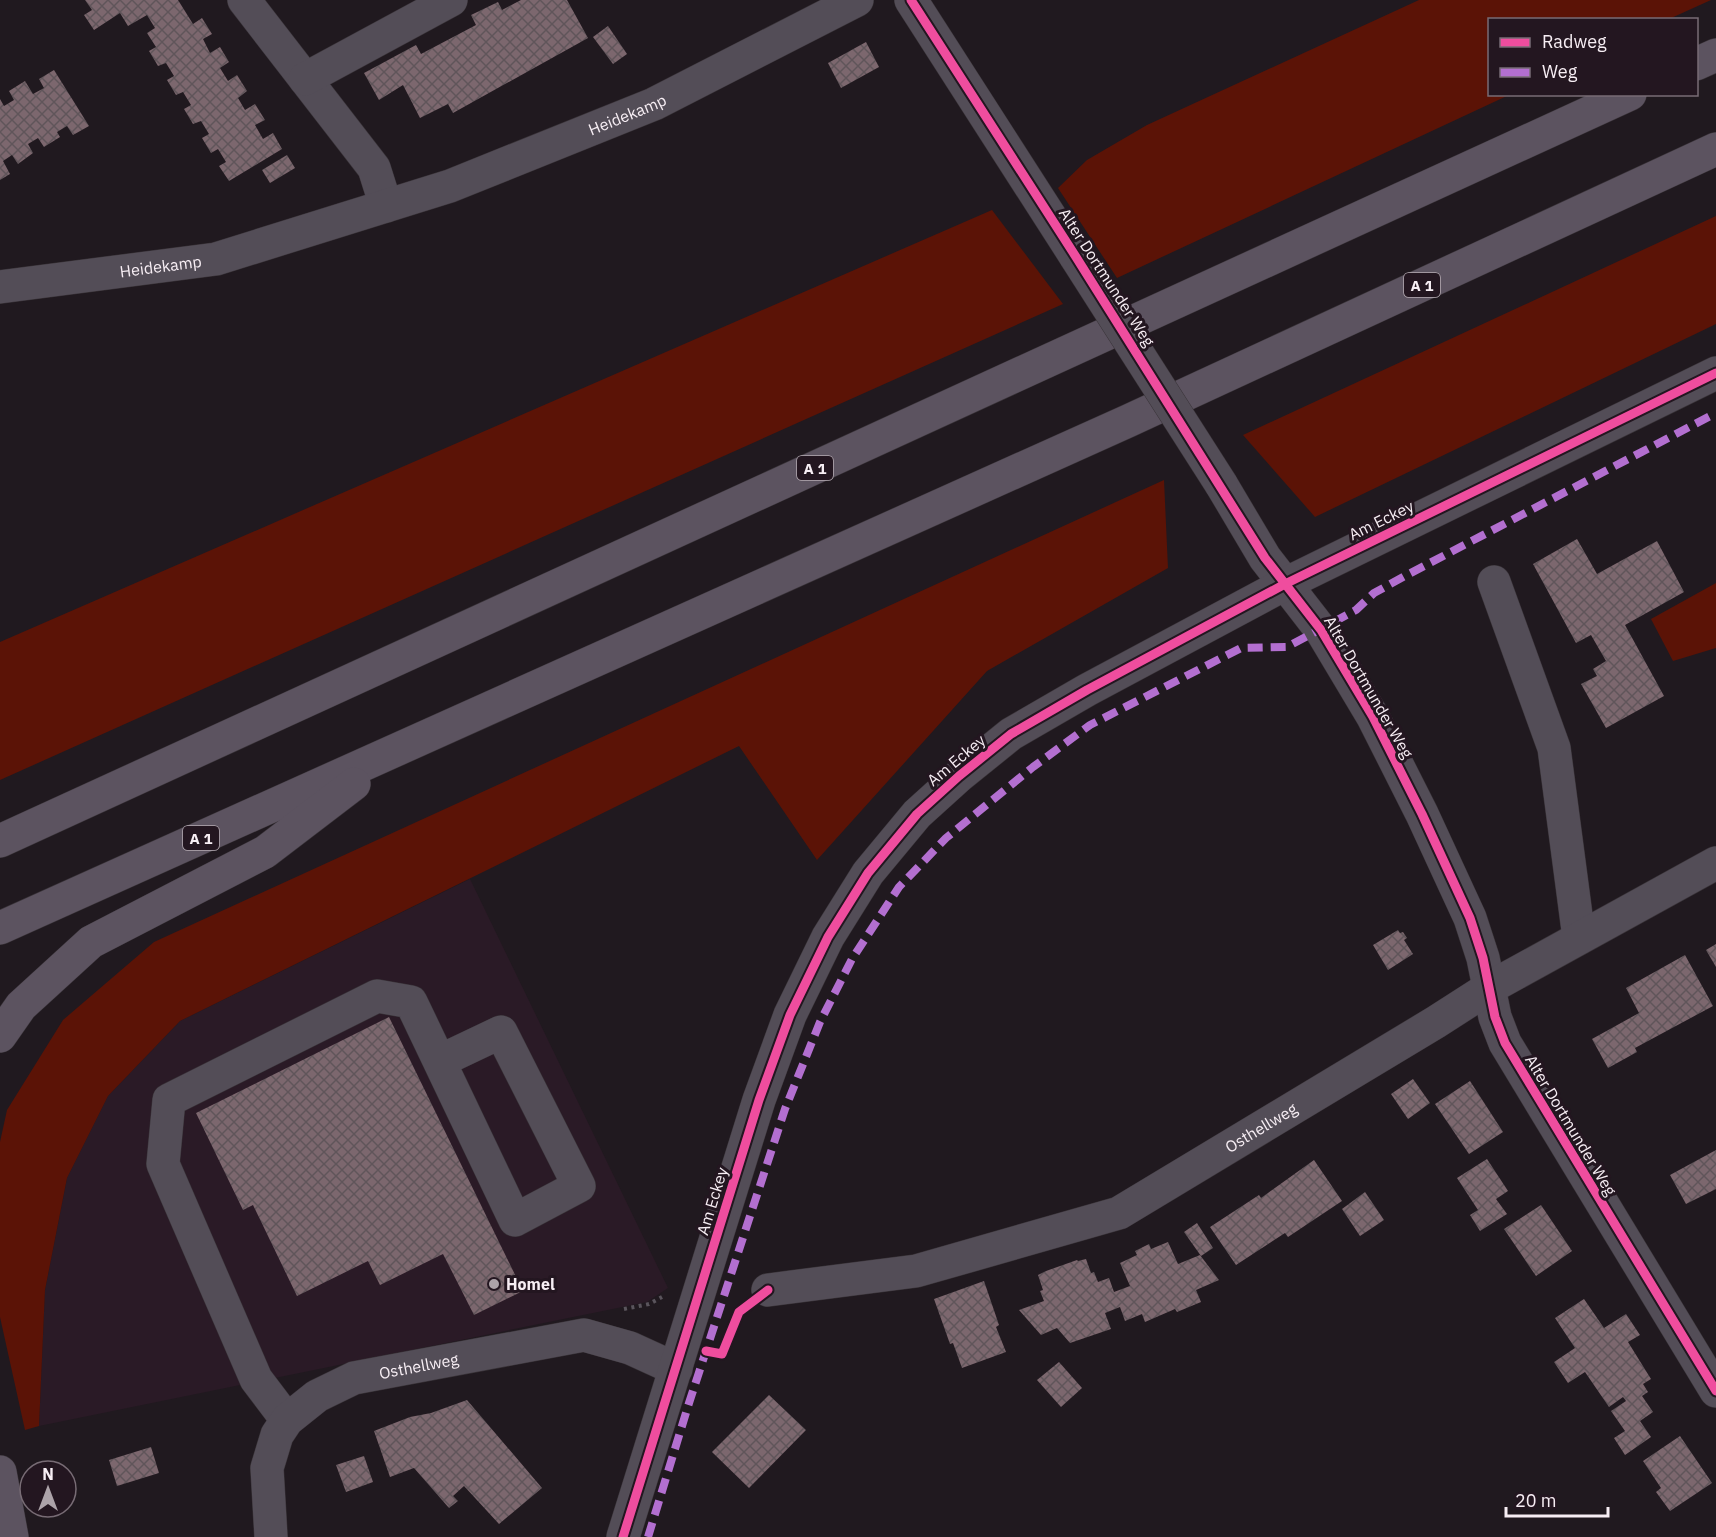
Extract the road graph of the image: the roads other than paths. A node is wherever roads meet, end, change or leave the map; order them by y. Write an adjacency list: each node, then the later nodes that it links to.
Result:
1 (244, 0): 7 (street)
2 (451, 0): 7 (street)
3 (857, 0): 10 (street, Heidekamp)
4 (911, 0): 14 (street, Alter Dortmunder Weg, bridge)
5 (1716, 55): 6 (highway)
6 (1698, 63)
7 (305, 79): 10 (street)
8 (1626, 96): 16 (highway, A 1)
9 (1716, 149): 15 (highway, A 1)
10 (386, 206): 11 (street, Heidekamp)
11 (0, 287)
12 (1716, 373): 14 (street, Am Eckey)
13 (1494, 582): 19 (street)
14 (1285, 584): 20 (street, Alter Dortmunder Weg); 24 (street, Am Eckey)
15 (401, 749): 18 (highway, A 1); 21 (highway)
16 (0, 841)
17 (1716, 863): 19 (street, Osthellweg)
18 (0, 928)
19 (1579, 938): 20 (street, Osthellweg)
20 (1489, 988): 23 (street, Osthellweg); 25 (street, Alter Dortmunder Weg)
21 (0, 1036)
22 (440, 1061): 22 (street); 26 (street)
23 (768, 1290)
24 (676, 1369): 26 (street, Osthellweg); 30 (street, Am Eckey)
25 (1716, 1391)
26 (287, 1420): 29 (street, Osthellweg)
27 (0, 1472): 28 (highway)
28 (12, 1537)
29 (271, 1537)
30 (623, 1537)

